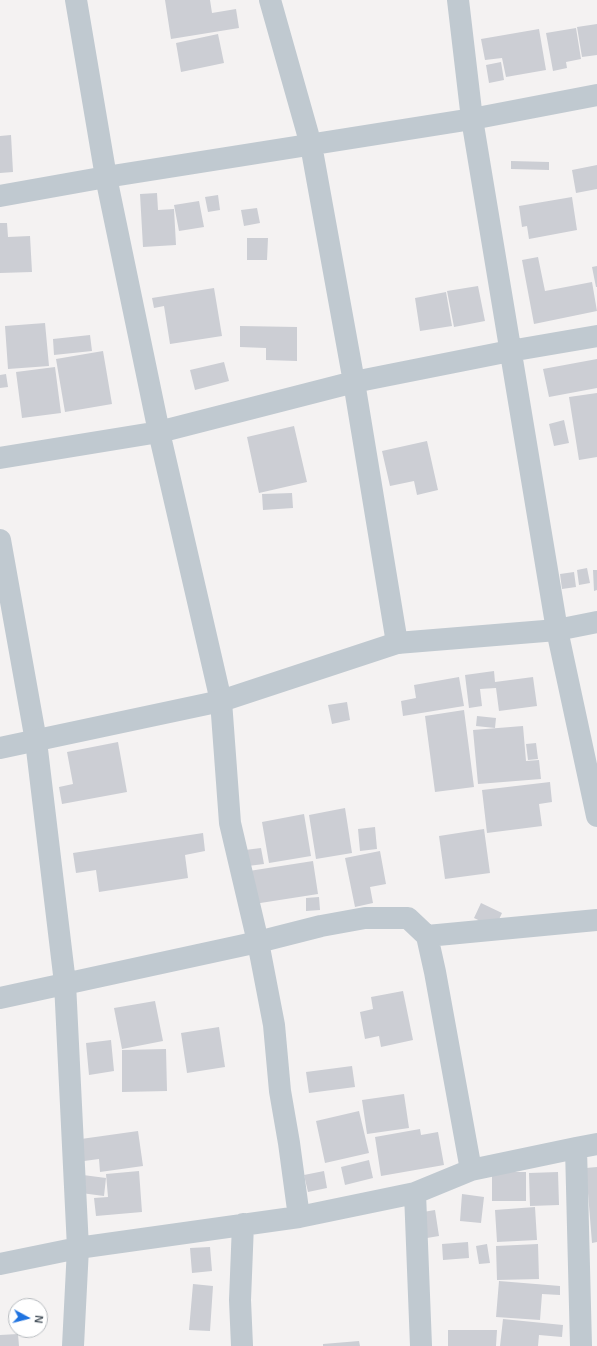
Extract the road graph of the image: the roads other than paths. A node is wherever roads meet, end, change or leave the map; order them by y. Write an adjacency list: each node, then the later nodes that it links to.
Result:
1 (76, 0): 7 (street)
2 (270, 0): 6 (street)
3 (458, 0): 5 (street)
4 (597, 95): 5 (street)
5 (472, 119): 6 (street); 10 (street)
6 (311, 146): 7 (street); 11 (street)
7 (106, 177): 8 (street); 12 (street)
8 (0, 196)
9 (597, 336): 10 (street)
10 (510, 351): 11 (street); 16 (street)
11 (354, 382): 12 (street); 17 (street)
12 (159, 432): 13 (street); 18 (street)
13 (0, 458)
14 (0, 540): 19 (street)
15 (597, 622): 16 (street)
16 (557, 630): 17 (street); 21 (street)
17 (397, 643): 18 (street)
18 (221, 701): 19 (street); 24 (street)
19 (36, 741): 20 (street); 25 (street)
20 (0, 748)
21 (597, 816)
22 (597, 920): 23 (street)
23 (427, 936): 24 (street); 29 (street)
24 (258, 942): 25 (street); 31 (street)
25 (65, 983): 26 (street); 33 (street)
26 (0, 998)
27 (597, 1144): 28 (street)
28 (576, 1148): 29 (street); 38 (street)
29 (471, 1170): 30 (street)
30 (415, 1193): 31 (street); 37 (street)
31 (298, 1217): 32 (street)
32 (243, 1224): 33 (street); 36 (street)
33 (78, 1248): 34 (street); 35 (street)
34 (0, 1264)
35 (73, 1346)
36 (242, 1346)
37 (421, 1346)
38 (581, 1346)

